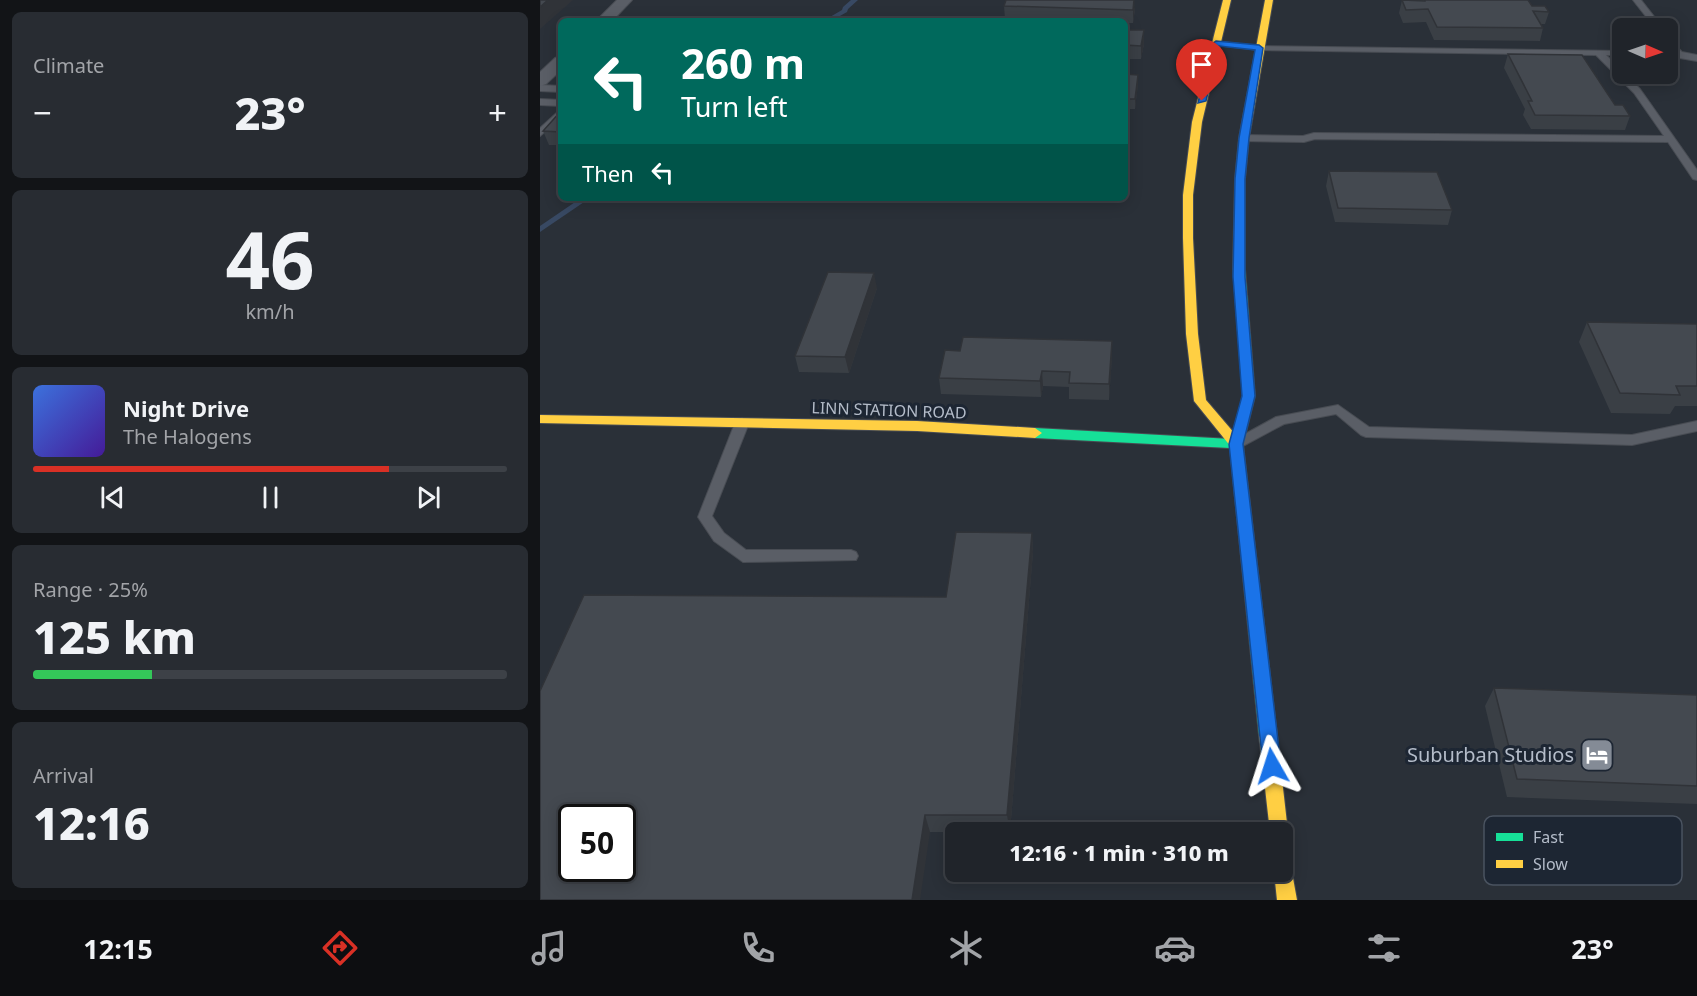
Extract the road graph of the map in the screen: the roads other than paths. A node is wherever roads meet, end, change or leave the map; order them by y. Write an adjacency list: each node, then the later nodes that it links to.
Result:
1 (625, 0): 5 (street)
2 (1227, 0): 7 (main road)
3 (1269, 0): 8 (main road)
4 (1637, 0): 6 (lane)
5 (606, 18)
6 (1651, 18)
7 (1216, 44): 8 (lane); 27 (main road)
8 (1259, 48): 9 (lane); 21 (main road)
9 (1599, 53): 10 (lane); 22 (lane)
10 (1612, 53)
11 (1679, 54): 12 (lane)
12 (1697, 58)
13 (558, 64): 14 (street)
14 (540, 81)
15 (540, 88): 16 (lane)
16 (558, 89)
17 (540, 102): 18 (lane)
18 (558, 103)
19 (558, 115): 20 (lane)
20 (540, 133)
21 (1244, 138): 22 (lane); 27 (main road)
22 (1671, 140): 23 (lane)
23 (1697, 177)
24 (540, 419): 25 (main road, LINN STATION ROAD)
25 (742, 423): 27 (main road, LINN STATION ROAD); 28 (lane)
26 (1697, 426): 27 (lane)
27 (1236, 444): 29 (main road)
28 (851, 556)
29 (1278, 822)
30 (1285, 882): 31 (main road)
31 (1287, 900)

